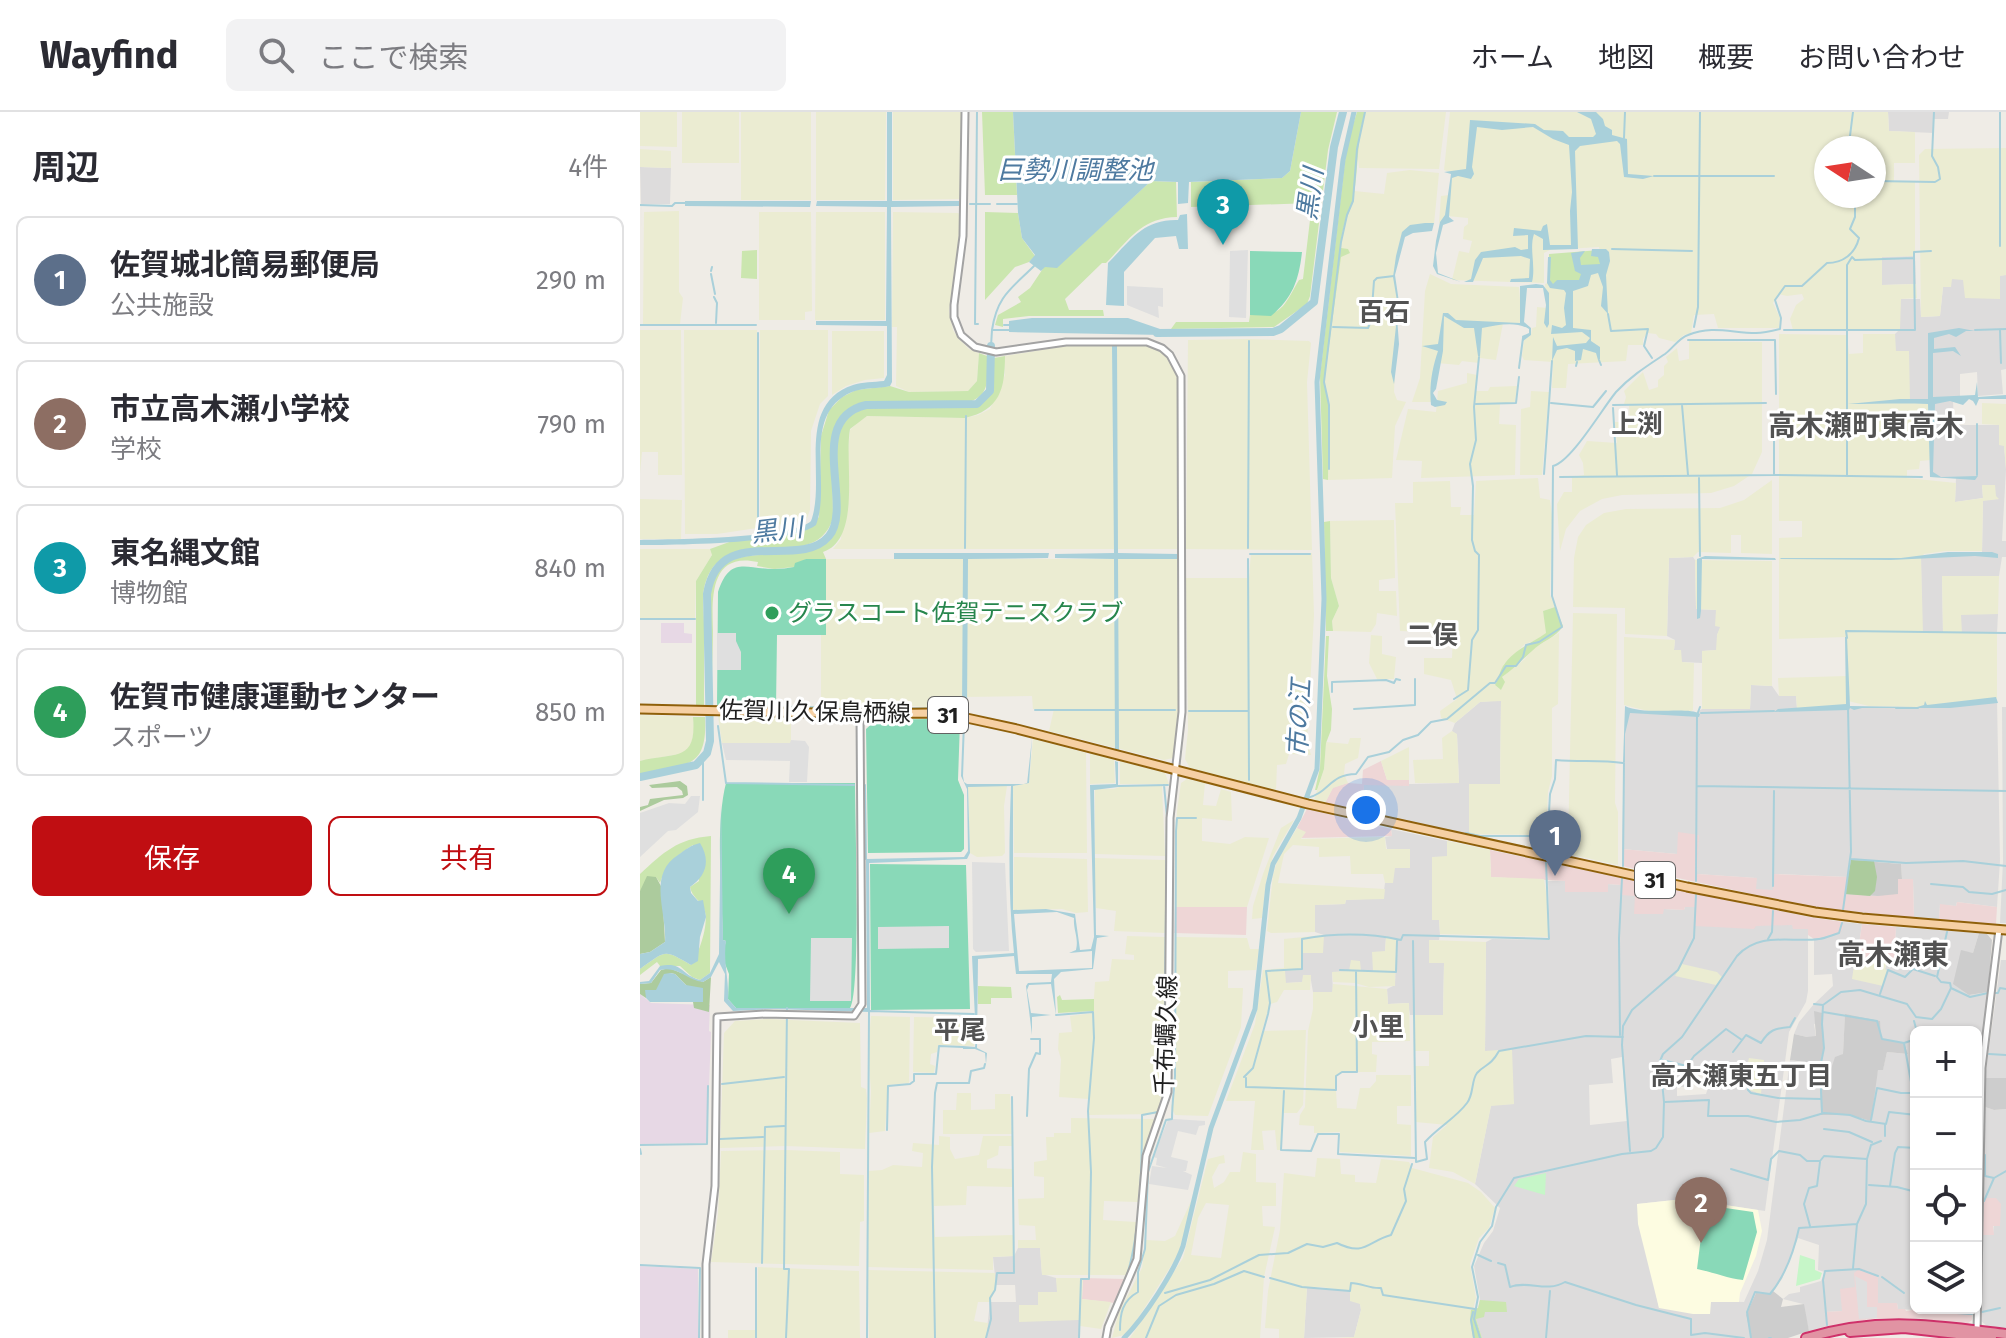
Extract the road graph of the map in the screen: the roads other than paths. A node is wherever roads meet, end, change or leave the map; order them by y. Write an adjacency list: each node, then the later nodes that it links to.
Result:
1 (965, 112): 4 (street, 千布蠣久線)
2 (640, 709): 3 (main road, 佐賀川久保鳥栖線 / 31)
3 (860, 714): 4 (main road, 佐賀川久保鳥栖線 / 31); 8 (street)
4 (1176, 770): 5 (main road, 31); 9 (street, 千布蠣久線)
5 (2002, 930): 7 (street)
6 (2006, 1334): 7 (highway)
7 (1976, 1335): 10 (highway); 11 (highway); 12 (highway)
8 (706, 1338)
9 (1106, 1338)
10 (1806, 1338)
11 (1822, 1338)
12 (1992, 1338)

